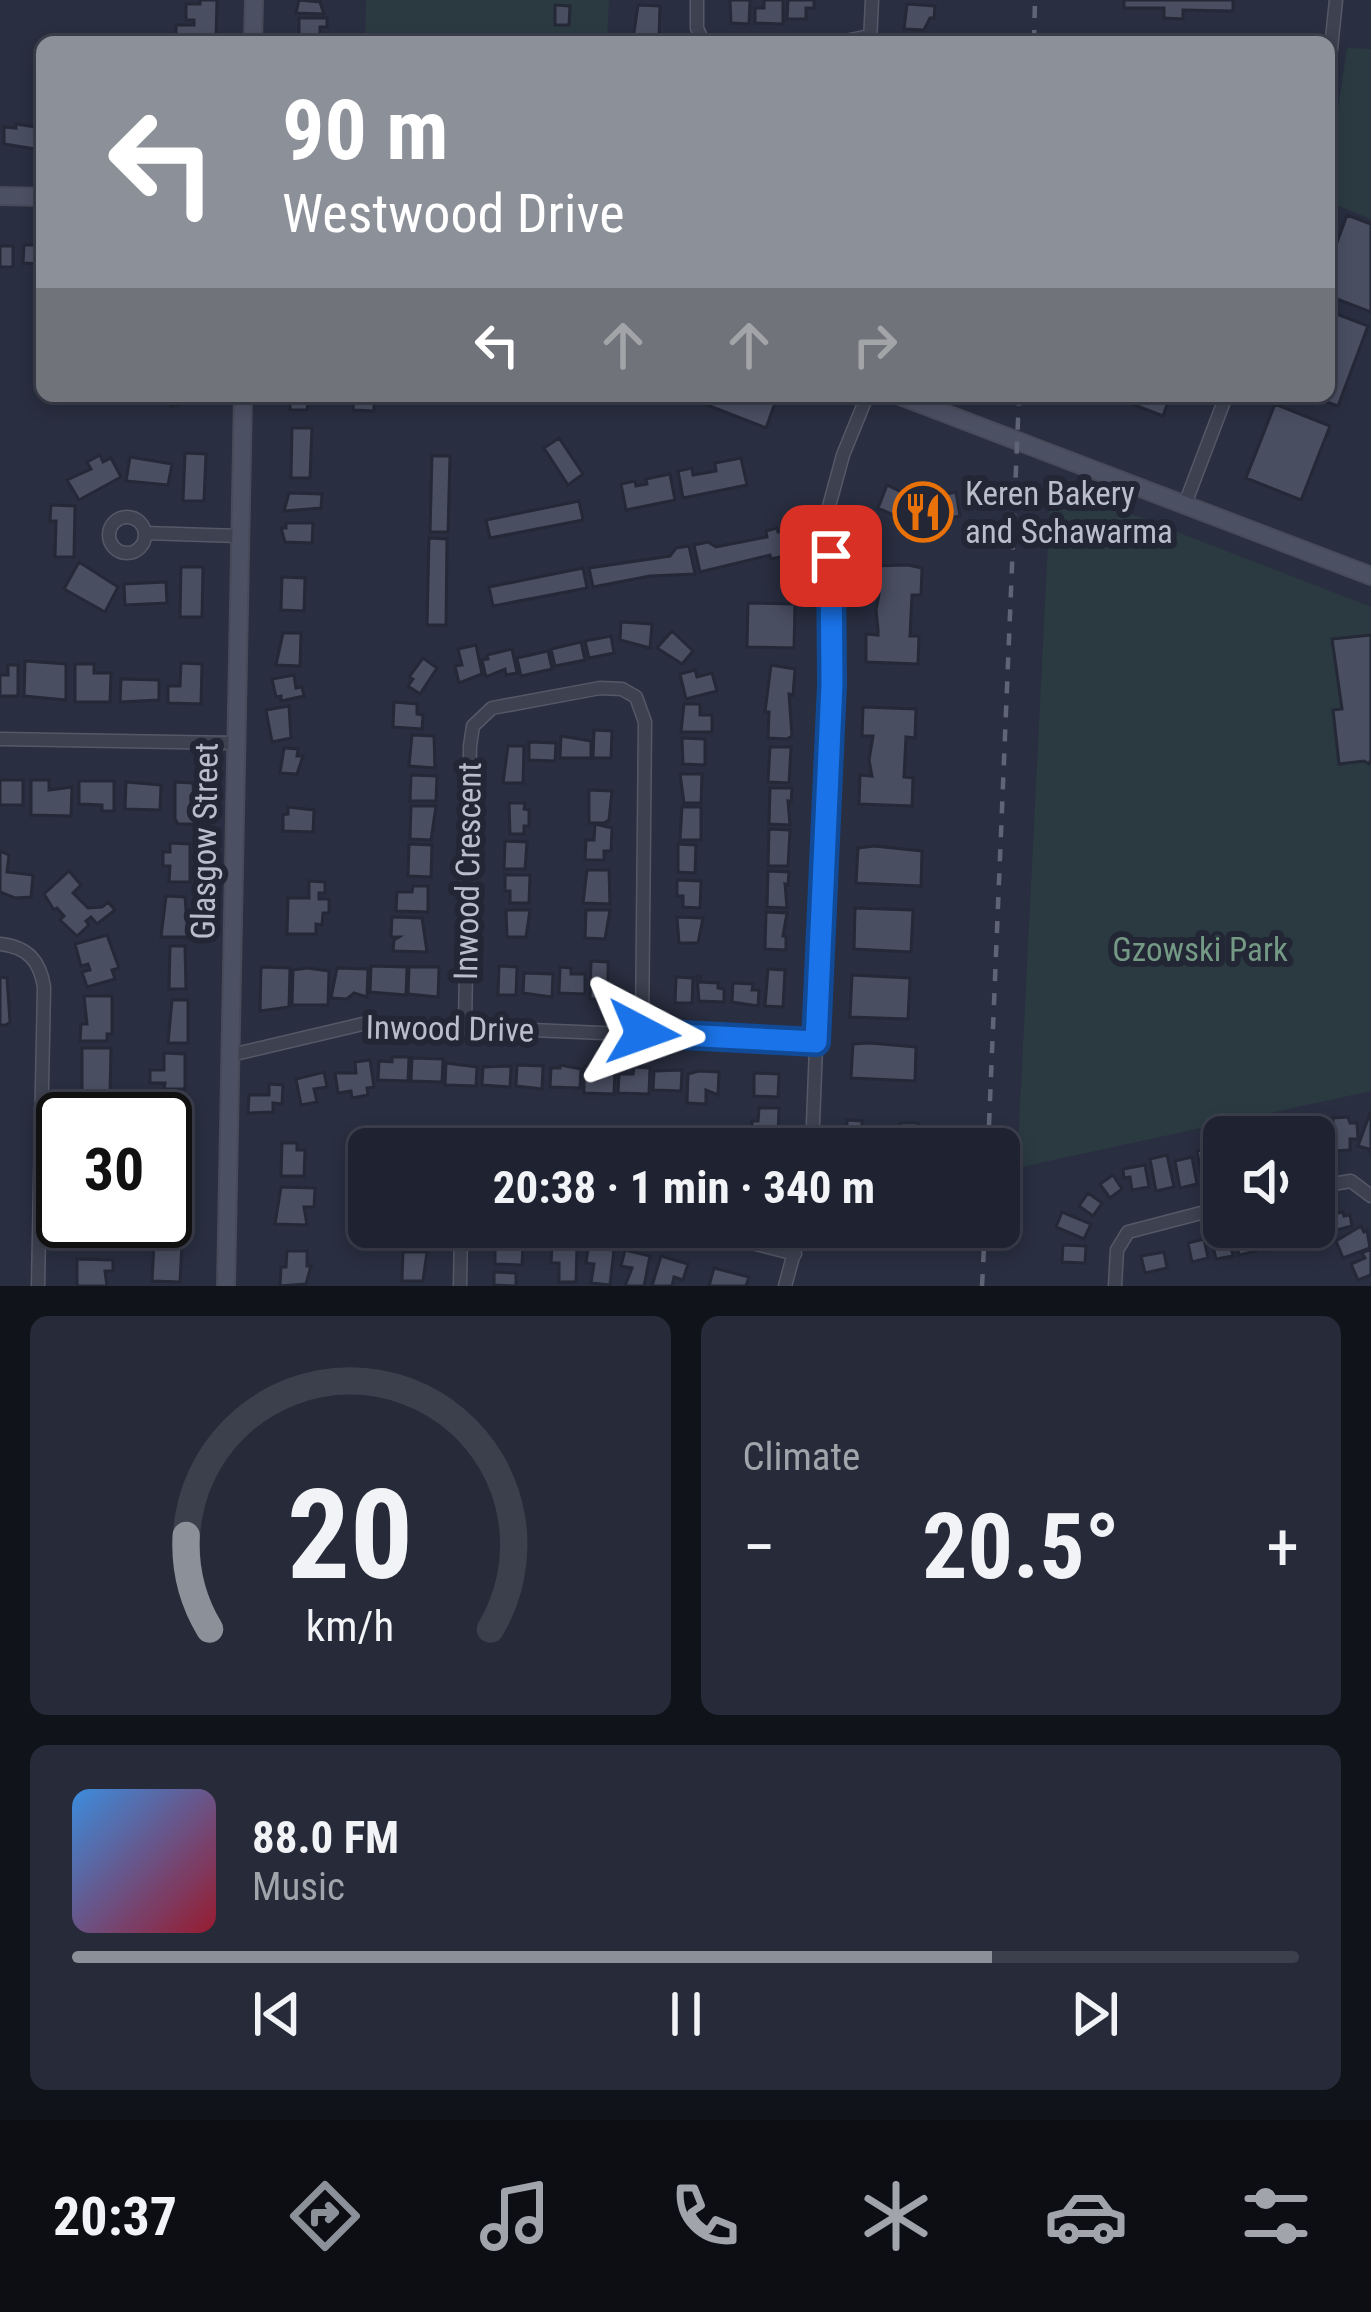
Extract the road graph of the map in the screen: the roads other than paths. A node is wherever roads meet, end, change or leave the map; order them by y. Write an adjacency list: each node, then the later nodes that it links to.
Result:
1 (254, 0): 5 (street)
2 (697, 0): 6 (street)
3 (872, 0): 7 (street)
4 (1336, 0): 8 (street)
5 (253, 36)
6 (700, 36)
7 (870, 36)
8 (1332, 36)
9 (0, 196): 10 (street)
10 (36, 197)
11 (243, 402): 17 (street, Glasgow Street)
12 (865, 402): 24 (street)
13 (916, 402): 15 (street)
14 (1224, 402): 15 (street)
15 (1185, 504): 18 (street)
16 (145, 533): 17 (street)
17 (239, 536): 20 (street, Glasgow Street)
18 (1371, 576)
19 (0, 739): 20 (street)
20 (235, 743): 25 (street, Glasgow Street)
21 (0, 944): 34 (street)
22 (465, 1026): 23 (street, Inwood Drive); 23 (street, Inwood Crescent); 25 (street, Inwood Drive)
23 (643, 1033): 24 (street, Inwood Drive)
24 (816, 1042): 26 (street)
25 (231, 1055): 35 (street, Glasgow Street)
26 (813, 1128)
27 (1335, 1184): 28 (street)
28 (1371, 1196)
29 (1203, 1212): 38 (street)
30 (461, 1248): 36 (street)
31 (771, 1248): 33 (street)
32 (796, 1248): 33 (street)
33 (795, 1254): 37 (street)
34 (38, 1286)
35 (226, 1286)
36 (460, 1286)
37 (784, 1286)
38 (1115, 1286)

